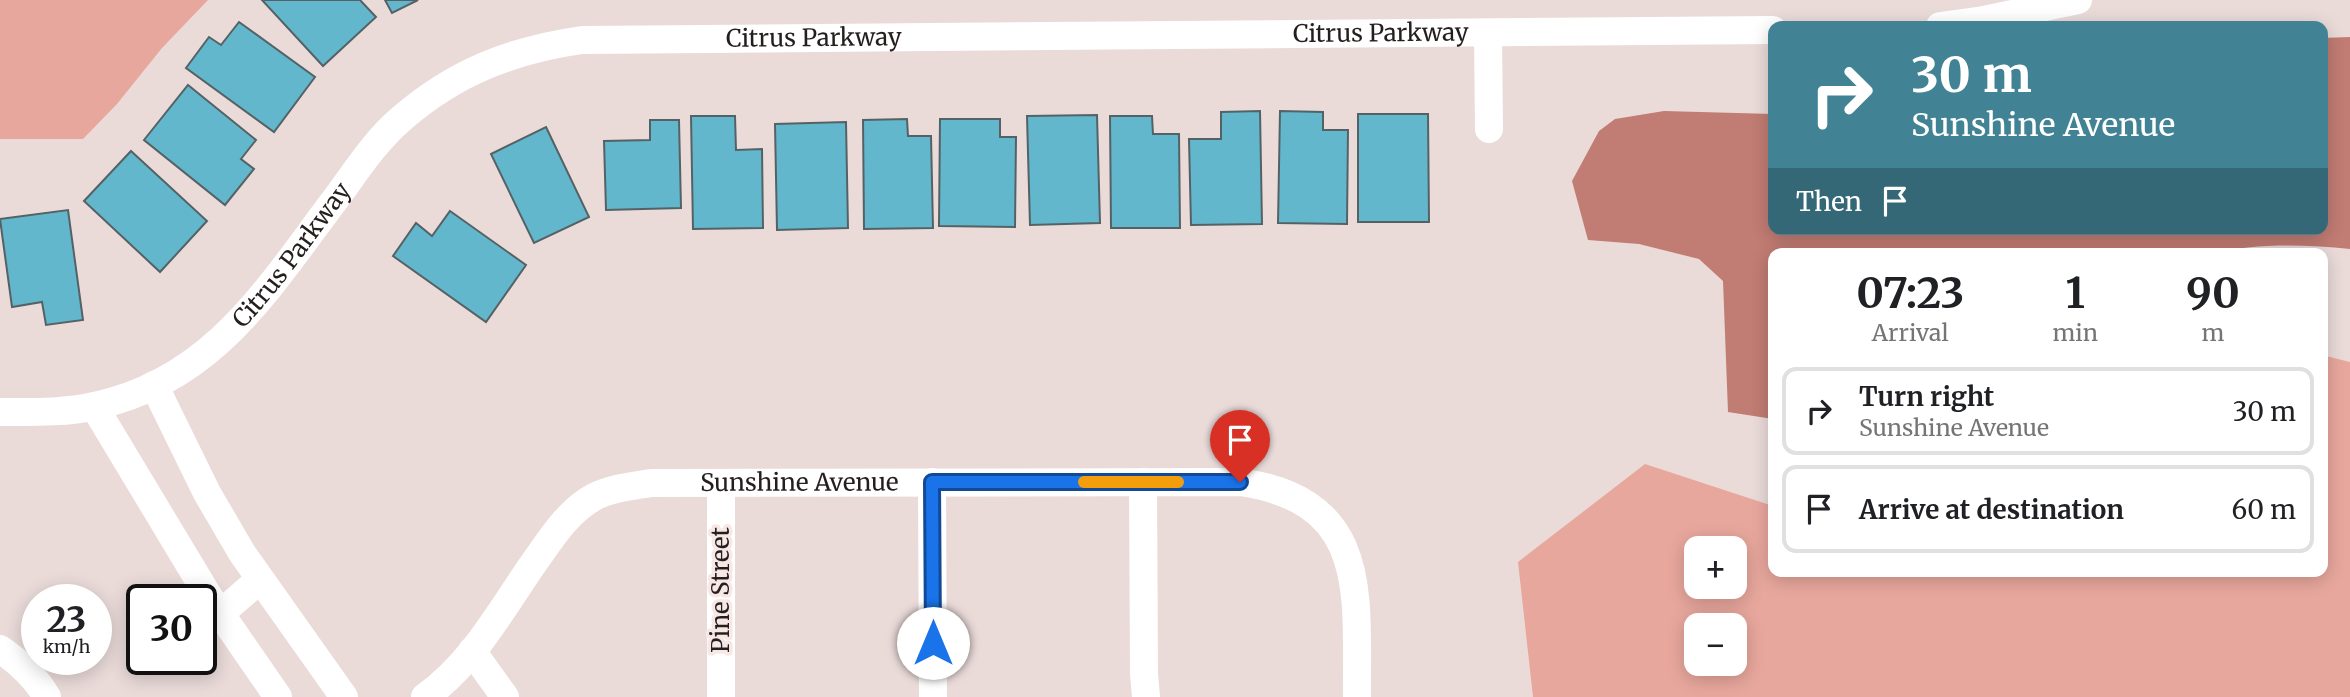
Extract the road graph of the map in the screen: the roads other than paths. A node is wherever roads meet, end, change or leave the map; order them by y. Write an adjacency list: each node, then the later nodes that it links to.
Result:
1 (2078, 0): 2 (street)
2 (1976, 21)
3 (1768, 30): 4 (street, Citrus Parkway)
4 (1488, 33): 5 (street); 6 (street, Citrus Parkway)
5 (1489, 129)
6 (154, 385): 7 (street, Citrus Parkway); 12 (street)
7 (94, 406): 8 (street, Citrus Parkway); 13 (street)
8 (0, 412)
9 (932, 482): 10 (street, Sunshine Avenue); 11 (street, Sunshine Avenue); 22 (street)
10 (1143, 482): 23 (street); 24 (street, Sunshine Avenue)
11 (721, 483): 15 (street, Sunshine Avenue); 21 (street, Pine Street)
12 (259, 580): 13 (street); 18 (street)
13 (220, 614): 17 (street)
14 (0, 649): 16 (street)
15 (472, 651): 19 (street, Sunshine Avenue); 20 (street)
16 (47, 697)
17 (278, 697)
18 (344, 697)
19 (425, 697)
20 (505, 697)
21 (721, 697)
22 (933, 697)
23 (1146, 697)
24 (1357, 697)

